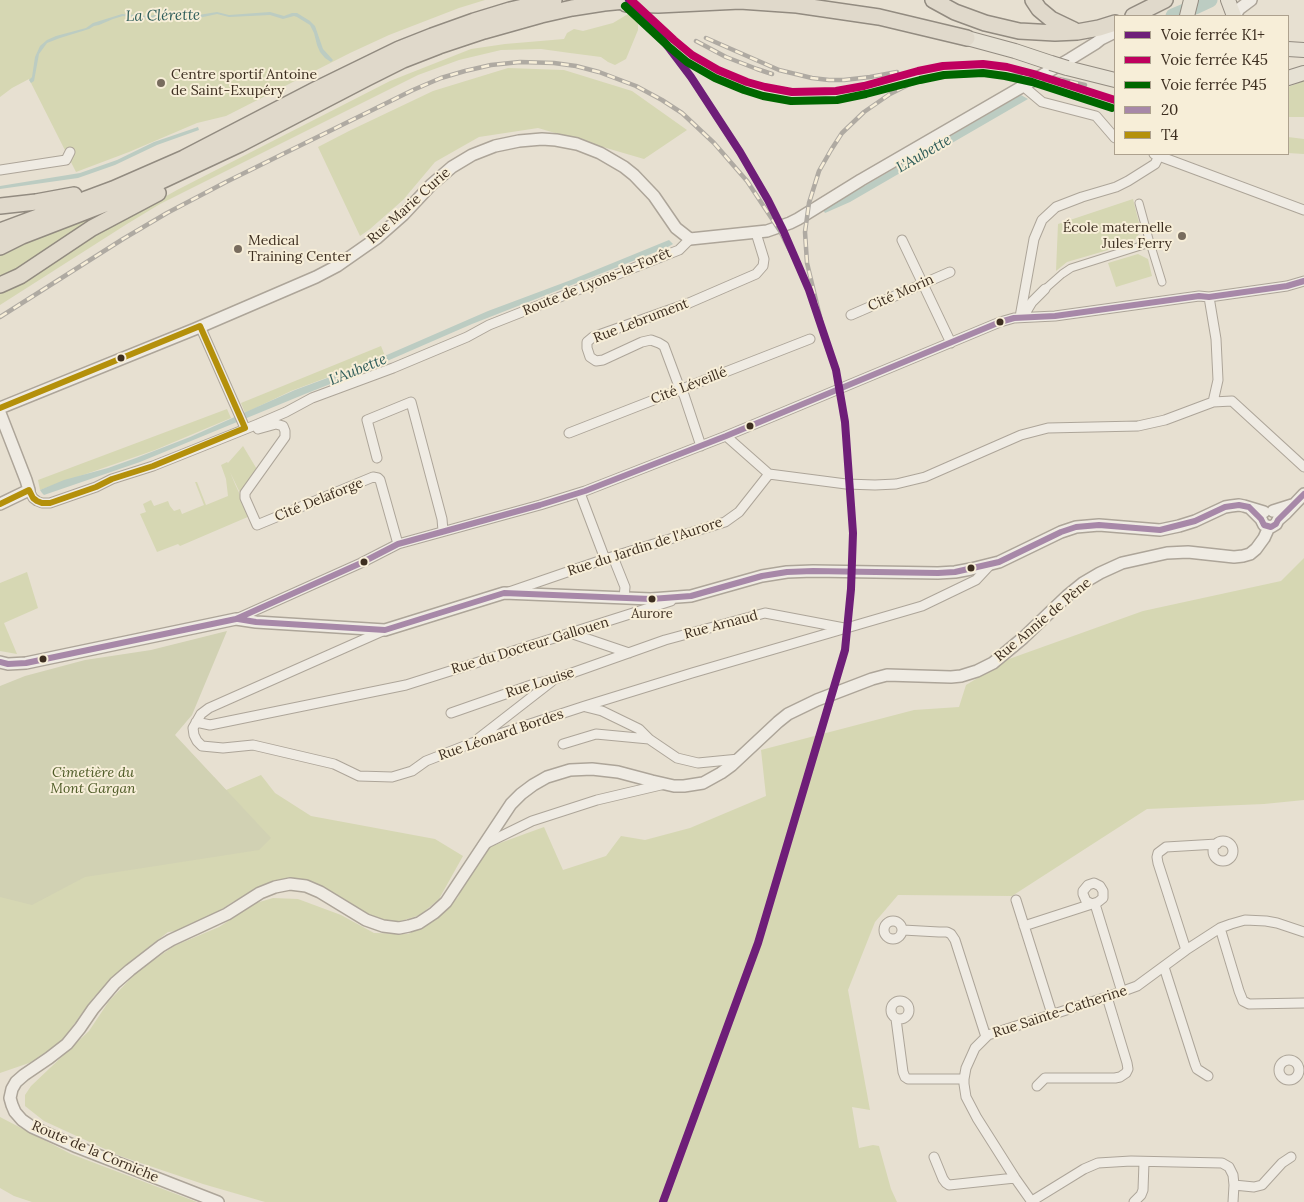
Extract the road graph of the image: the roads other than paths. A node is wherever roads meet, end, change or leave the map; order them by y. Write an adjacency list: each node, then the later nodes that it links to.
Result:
1 (554, 0): 31 (highway)
2 (635, 0): 9 (highway)
3 (933, 0): 15 (highway)
4 (1032, 0): 15 (highway)
5 (1165, 0): 10 (highway)
6 (1191, 0): 11 (main road)
7 (1228, 0): 12 (main road)
8 (1251, 0): 13 (street)
9 (604, 3): 17 (highway); 27 (highway)
10 (1137, 15)
11 (1187, 15)
12 (1234, 15)
13 (1235, 15)
14 (1114, 23): 15 (highway)
15 (1077, 32)
16 (1114, 32): 19 (street)
17 (967, 38): 24 (main road, bridge)
18 (1114, 41): 19 (street)
19 (1096, 43): 25 (street)
20 (1289, 49): 21 (main road)
21 (1304, 50)
22 (1304, 73): 23 (main road)
23 (1289, 78)
24 (1114, 80)
25 (1023, 86): 26 (street); 36 (street)
26 (1114, 137)
27 (240, 144): 40 (highway); 45 (highway)
28 (70, 152): 30 (street)
29 (1157, 155): 34 (street); 49 (street)
30 (0, 170)
31 (113, 189): 33 (highway); 35 (highway)
32 (1139, 203): 39 (street)
33 (0, 206)
34 (1304, 210)
35 (0, 231)
36 (756, 233): 37 (street); 53 (street, Rue Lebrument)
37 (690, 239): 50 (street, Rue Marie Curie); 57 (street, Route de Lyons-la-Forêt)
38 (902, 240): 44 (street)
39 (1150, 243): 43 (street); 46 (street)
40 (0, 247)
41 (950, 272): 44 (street, Cité Morin)
42 (1304, 281): 47 (street)
43 (1162, 282)
44 (922, 283): 48 (street, Cité Morin); 52 (street)
45 (0, 285)
46 (1045, 289): 49 (street)
47 (1209, 296): 49 (street); 54 (street)
48 (851, 315)
49 (1022, 317): 52 (street)
50 (200, 326): 55 (street, Rue Marie Curie); 57 (street)
51 (810, 339): 53 (street, Cité Léveillé)
52 (951, 343): 59 (street)
53 (680, 389): 58 (street, Cité Léveillé); 60 (street, Rue Lebrument)
54 (1213, 402): 62 (street); 63 (street)
55 (0, 408)
56 (0, 413): 64 (street)
57 (245, 422): 64 (street, Route de Lyons-la-Forêt); 69 (street, Route de Lyons-la-Forêt)
58 (568, 433)
59 (726, 436): 60 (street); 63 (street)
60 (701, 446): 65 (street)
61 (377, 458): 70 (street)
62 (1304, 467)
63 (769, 474): 72 (street, Rue du Jardin de l'Aurore)
64 (29, 490): 67 (street)
65 (580, 493): 70 (street); 72 (street)
66 (1304, 494): 68 (street)
67 (0, 504)
68 (1269, 518): 73 (street); 90 (street, Rue Annie de Pène)
69 (257, 525): 71 (street, Cité Delaforge)
70 (443, 531): 71 (street)
71 (398, 544): 77 (street)
72 (609, 558): 74 (street, Rue du Jardin de l'Aurore); 76 (street)
73 (990, 564): 75 (street); 78 (street, Rue Léonard Bordes)
74 (504, 593): 76 (street); 79 (street)
75 (682, 597): 76 (street); 80 (street, Rue du Docteur Gallouen)
76 (624, 598)
77 (236, 619): 79 (street); 82 (street)
78 (846, 628): 81 (street, Rue Arnaud); 84 (street, Rue Léonard Bordes)
79 (385, 630): 86 (street)
80 (570, 633): 81 (street); 86 (street, Rue du Docteur Gallouen)
81 (629, 653): 83 (street, Rue Louise)
82 (3, 666)
83 (555, 679): 85 (street, Rue Louise); 88 (street)
84 (585, 706): 87 (street); 88 (street, Rue Léonard Bordes)
85 (451, 713)
86 (196, 722): 88 (street, Rue Léonard Bordes)
87 (649, 740): 89 (street); 90 (street)
88 (472, 743)
89 (563, 744)
90 (739, 759): 91 (street, Rue Annie de Pène)
91 (665, 784): 93 (street); 93 (street, Rue Annie de Pène)
92 (1217, 844): 100 (street)
93 (483, 845): 94 (street, Rue Annie de Pène)
94 (463, 875): 117 (street, Route de la Corniche)
95 (1016, 900): 96 (street)
96 (1024, 926): 102 (street); 105 (street)
97 (1220, 928): 99 (street, Rue Sainte-Catherine); 100 (street, Rue Sainte-Catherine); 104 (street)
98 (903, 930): 107 (street)
99 (1304, 932)
100 (1186, 950): 101 (street, Rue Sainte-Catherine)
101 (1164, 967): 102 (street, Rue Sainte-Catherine); 108 (street)
102 (1122, 992): 103 (street, Rue Sainte-Catherine)
103 (1107, 997): 105 (street, Rue Sainte-Catherine); 110 (street)
104 (1304, 1003)
105 (1052, 1014): 107 (street, Rue Sainte-Catherine)
106 (896, 1019): 109 (street)
107 (986, 1037): 109 (street, Rue Sainte-Catherine)
108 (1208, 1076)
109 (964, 1079): 114 (street)
110 (1037, 1086)
111 (934, 1157): 114 (street)
112 (1291, 1157): 115 (street)
113 (1144, 1162): 115 (street); 116 (street); 118 (street)
114 (1015, 1178): 116 (street)
115 (1234, 1185): 119 (street)
116 (1032, 1201)
117 (218, 1202)
118 (1134, 1202)
119 (1233, 1202)

